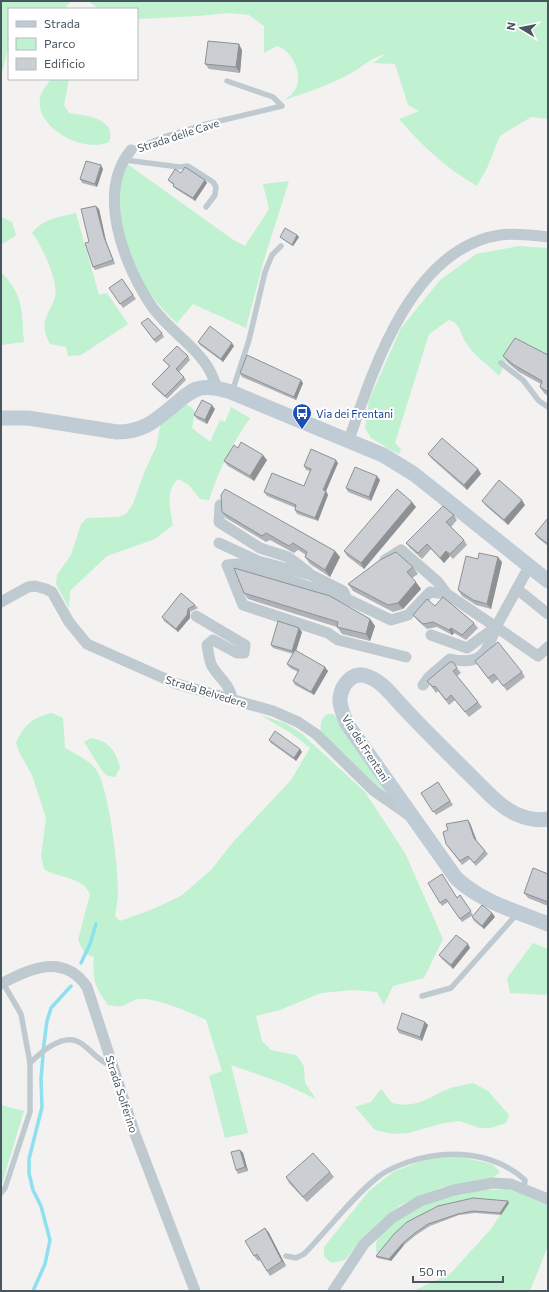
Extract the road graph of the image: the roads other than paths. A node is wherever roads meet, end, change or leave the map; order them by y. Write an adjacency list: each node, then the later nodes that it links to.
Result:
1 (227, 81): 2 (lane, Strada delle Cave)
2 (131, 150): 3 (street, Strada delle Cave)
3 (123, 160): 4 (lane); 8 (street, Strada delle Cave)
4 (206, 207)
5 (548, 237): 11 (street)
6 (281, 246): 8 (lane)
7 (501, 363): 9 (lane)
8 (224, 390): 10 (main road); 11 (main road)
9 (548, 407)
10 (1, 418)
11 (349, 440): 15 (main road)
12 (220, 505): 16 (street)
13 (219, 543): 16 (street)
14 (385, 560): 19 (street)
15 (531, 567): 17 (main road); 18 (street)
16 (311, 575): 20 (street)
17 (548, 582)
18 (517, 589): 22 (street); 24 (street)
19 (447, 594): 20 (street); 24 (street)
20 (347, 598): 27 (street)
21 (1, 602): 29 (street, Strada Belvedere)
22 (548, 614)
23 (196, 616): 29 (street)
24 (496, 627): 25 (street); 26 (street); 28 (street)
25 (431, 635)
26 (548, 648)
27 (406, 656)
28 (424, 685)
29 (232, 700): 30 (street, Strada Belvedere)
30 (414, 819): 31 (main road, Via dei Frentani); 32 (main road, Via dei Frentani)
31 (548, 819)
32 (518, 912): 33 (main road, Via dei Frentani); 35 (lane)
33 (548, 924)
34 (2, 984): 36 (lane); 37 (street, Strada Solferino)
35 (422, 996)
36 (30, 1063): 37 (lane); 39 (lane)
37 (113, 1067): 42 (street, Strada Solferino)
38 (524, 1188): 40 (street); 41 (lane); 43 (street)
39 (1, 1193)
40 (548, 1199)
41 (286, 1256)
42 (195, 1291)
43 (333, 1291)

